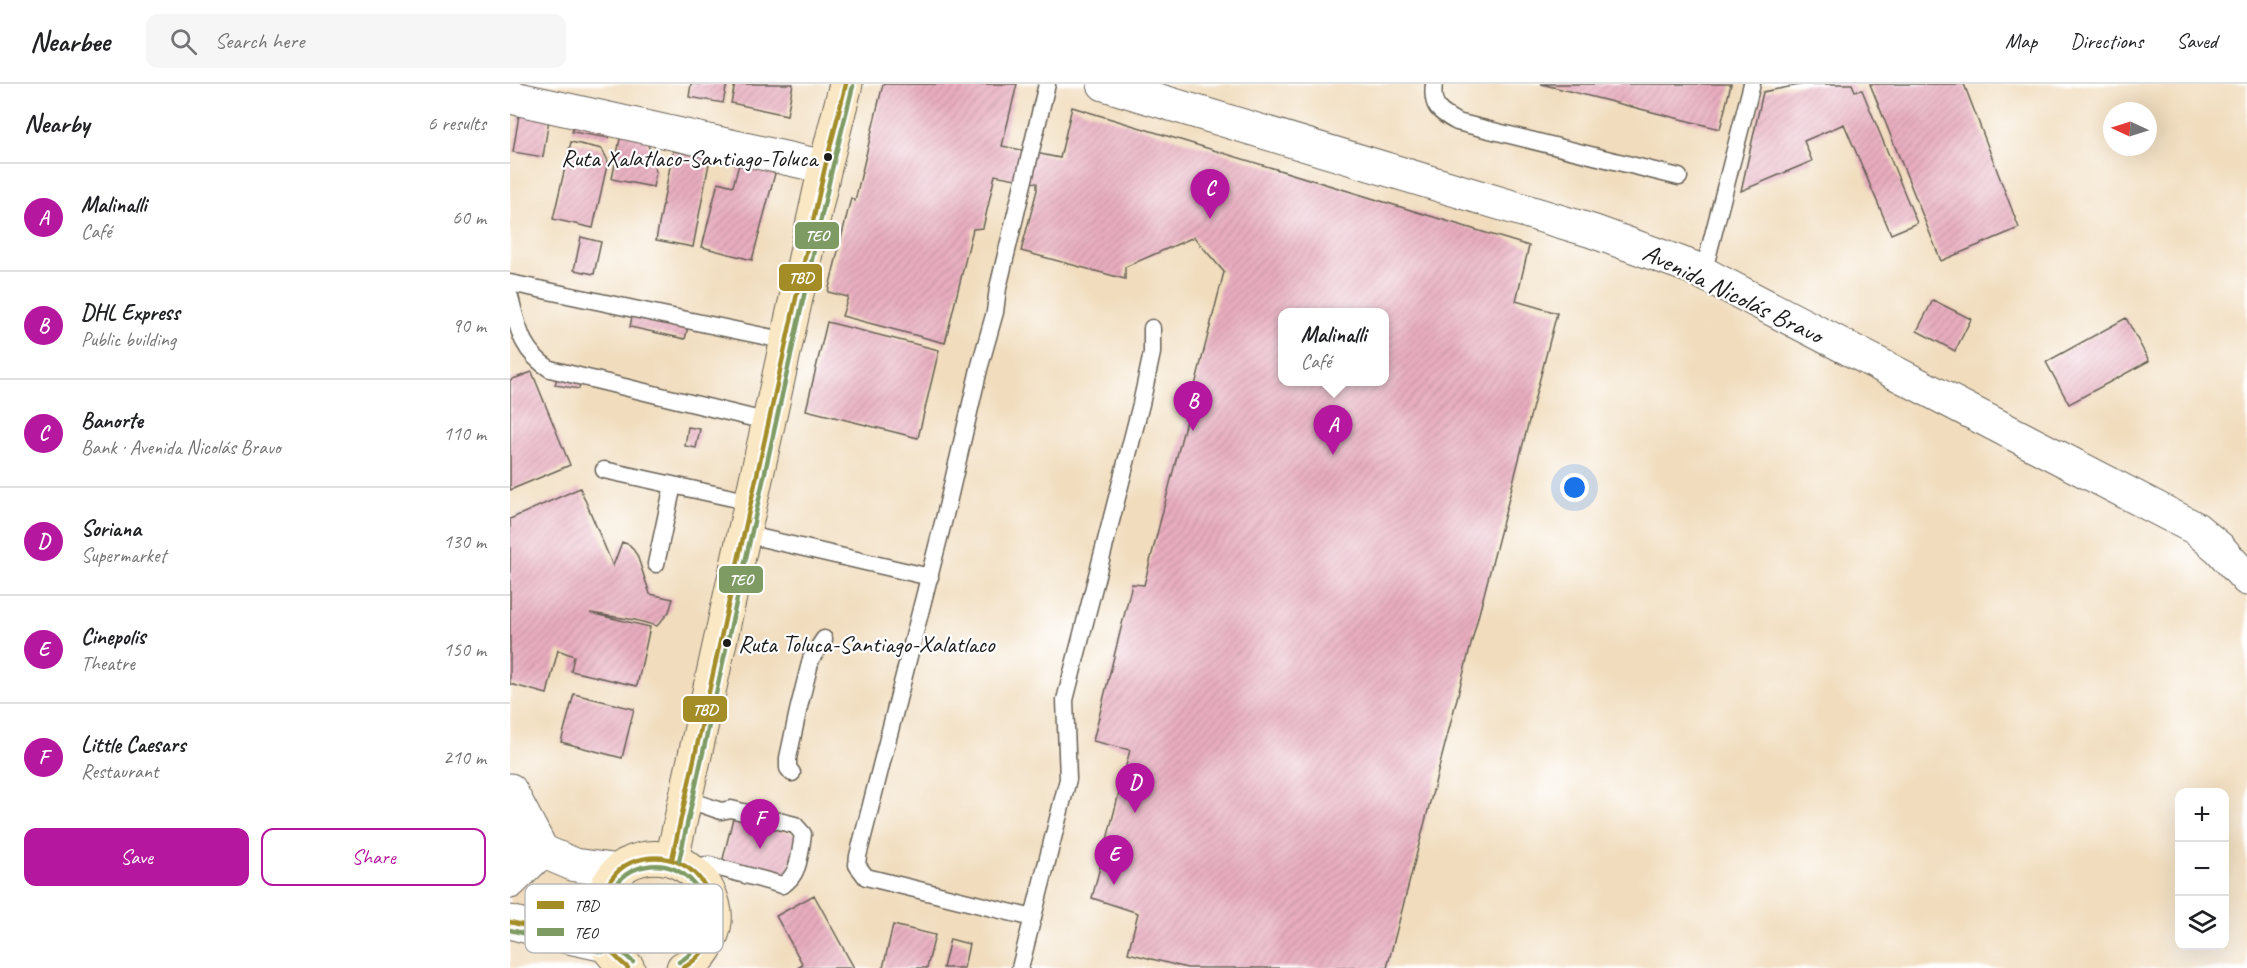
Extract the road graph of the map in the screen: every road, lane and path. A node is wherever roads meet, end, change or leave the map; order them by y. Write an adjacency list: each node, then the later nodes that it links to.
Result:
1 (846, 84): 8 (main road)
2 (1047, 84): 21 (lane)
3 (1104, 84): 6 (street, Avenida Nicolás Bravo)
4 (1434, 84): 9 (lane)
5 (1752, 84): 10 (lane)
6 (1171, 94): 10 (street, Avenida Nicolás Bravo)
7 (510, 97): 8 (street)
8 (825, 167): 14 (main road)
9 (1679, 177)
10 (1703, 273): 22 (street, Avenida Nicolás Bravo)
11 (510, 283): 14 (lane)
12 (510, 297): 15 (lane)
13 (1152, 328): 34 (lane)
14 (787, 341): 15 (main road)
15 (768, 422): 18 (main road)
16 (604, 470): 17 (lane)
17 (673, 485): 18 (lane); 20 (lane)
18 (751, 502): 19 (main road)
19 (744, 534): 21 (lane); 26 (main road)
20 (656, 564)
21 (930, 577): 34 (lane)
22 (2247, 579)
23 (824, 639): 24 (lane)
24 (792, 773)
25 (510, 790): 28 (street)
26 (686, 799): 29 (main road); 29 (lane)
27 (510, 842): 28 (street)
28 (542, 851): 30 (street); 31 (street)
29 (683, 865): 30 (main road); 33 (main road)
30 (620, 871): 32 (main road)
31 (510, 882)
32 (608, 884)
33 (703, 884)
34 (1033, 918): 41 (lane)
35 (510, 922): 36 (street)
36 (525, 926)
37 (611, 953): 39 (main road)
38 (702, 953): 40 (main road)
39 (628, 968)
40 (683, 968)
41 (1020, 968)

